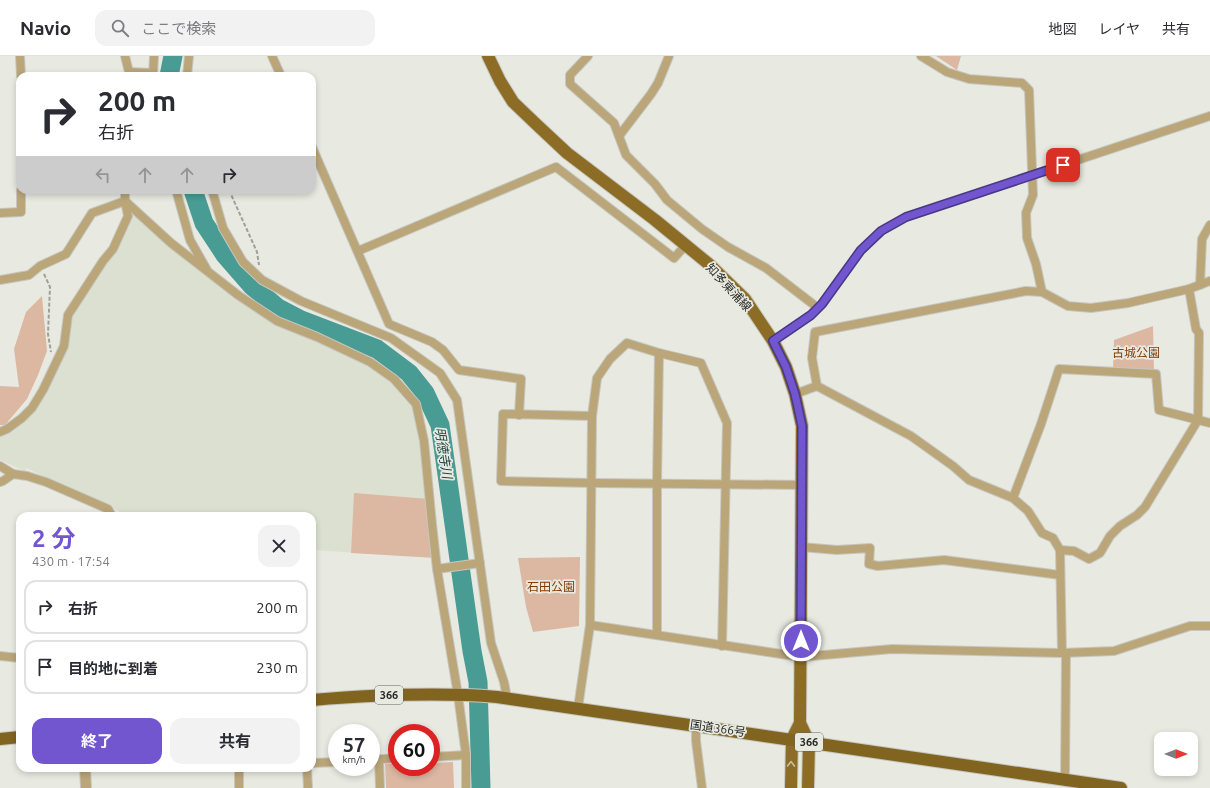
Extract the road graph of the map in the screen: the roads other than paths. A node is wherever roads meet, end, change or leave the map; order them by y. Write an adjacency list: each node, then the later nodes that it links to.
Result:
1 (20, 56): 10 (street)
2 (125, 56): 11 (street)
3 (154, 56): 12 (street)
4 (188, 56): 13 (street)
5 (272, 56): 14 (street)
6 (488, 56): 26 (main road, 知多東浦線)
7 (588, 56): 16 (street)
8 (670, 56): 16 (street)
9 (921, 56): 18 (street)
10 (21, 72)
11 (129, 72)
12 (153, 72)
13 (187, 72)
14 (279, 72)
15 (1210, 116): 18 (street)
16 (619, 136): 34 (street)
17 (316, 156): 27 (street)
18 (1033, 175): 33 (street); 34 (street)
19 (21, 194): 24 (street)
20 (125, 194): 23 (street)
21 (177, 194): 28 (street)
22 (213, 194): 55 (street)
23 (125, 201): 28 (street); 29 (street); 43 (street)
24 (0, 213)
25 (1210, 225): 31 (street)
26 (686, 245): 27 (street); 35 (main road, 知多東浦線)
27 (358, 251): 39 (street)
28 (210, 274): 56 (street)
29 (0, 280)
30 (1210, 281): 31 (street)
31 (1200, 284): 32 (street)
32 (1189, 289): 33 (street); 41 (street)
33 (1042, 292): 37 (street)
34 (818, 308): 35 (street)
35 (773, 341): 38 (main road, 知多東浦線)
36 (659, 353): 40 (street); 48 (street); 49 (street)
37 (817, 386): 38 (street); 51 (street)
38 (795, 394): 50 (main road, 知多東浦線)
39 (519, 415): 40 (street); 47 (street)
40 (592, 416): 47 (street)
41 (1198, 420): 42 (street); 51 (street); 54 (street)
42 (1210, 423)
43 (0, 432)
44 (0, 466): 45 (street)
45 (13, 474): 46 (street); 52 (street)
46 (0, 482)
47 (592, 483): 48 (street); 58 (street)
48 (657, 483): 49 (street); 60 (street)
49 (725, 485): 50 (street); 61 (street)
50 (802, 485): 53 (main road, 知多東浦線)
51 (1014, 498): 54 (street)
52 (110, 512)
53 (801, 547): 57 (street); 64 (main road, 知多東浦線)
54 (1060, 550): 57 (street)
55 (480, 563): 56 (street); 67 (street)
56 (437, 569): 66 (street)
57 (1060, 575): 62 (street)
58 (590, 625): 60 (street); 69 (street)
59 (1210, 626): 62 (street)
60 (657, 635): 61 (street)
61 (722, 646): 64 (street)
62 (1064, 653): 64 (street); 84 (street)
63 (0, 656): 65 (street)
64 (801, 657): 70 (main road, 知多東浦線)
65 (16, 658)
66 (462, 695): 67 (highway, 国道366号 / 366); 68 (highway, 国道366号 / 366); 76 (street)
67 (502, 698): 69 (highway, 国道366号 / 366)
68 (316, 700)
69 (578, 708): 71 (highway, 国道366号 / 366)
70 (800, 723): 73 (main road, 知多東浦線); 75 (main road, 知多東浦線)
71 (696, 725): 73 (highway, 国道366号 / 366); 90 (street)
72 (16, 738): 74 (highway)
73 (792, 739): 75 (highway, 国道366号 / 366); 91 (main road, one-way to 73)
74 (0, 740)
75 (809, 742): 84 (highway, 国道366号 / 366); 92 (main road)
76 (466, 755): 77 (street); 89 (street)
77 (440, 756)
78 (328, 762): 79 (street)
79 (316, 763)
80 (85, 772): 85 (street)
81 (239, 772): 86 (street)
82 (307, 772): 87 (street)
83 (378, 776): 88 (street)
84 (1064, 780): 93 (highway, 国道366号 / 366)
85 (86, 788)
86 (239, 788)
87 (308, 788)
88 (380, 788)
89 (466, 788)
90 (702, 788)
91 (791, 788)
92 (808, 788)
93 (1121, 788)

